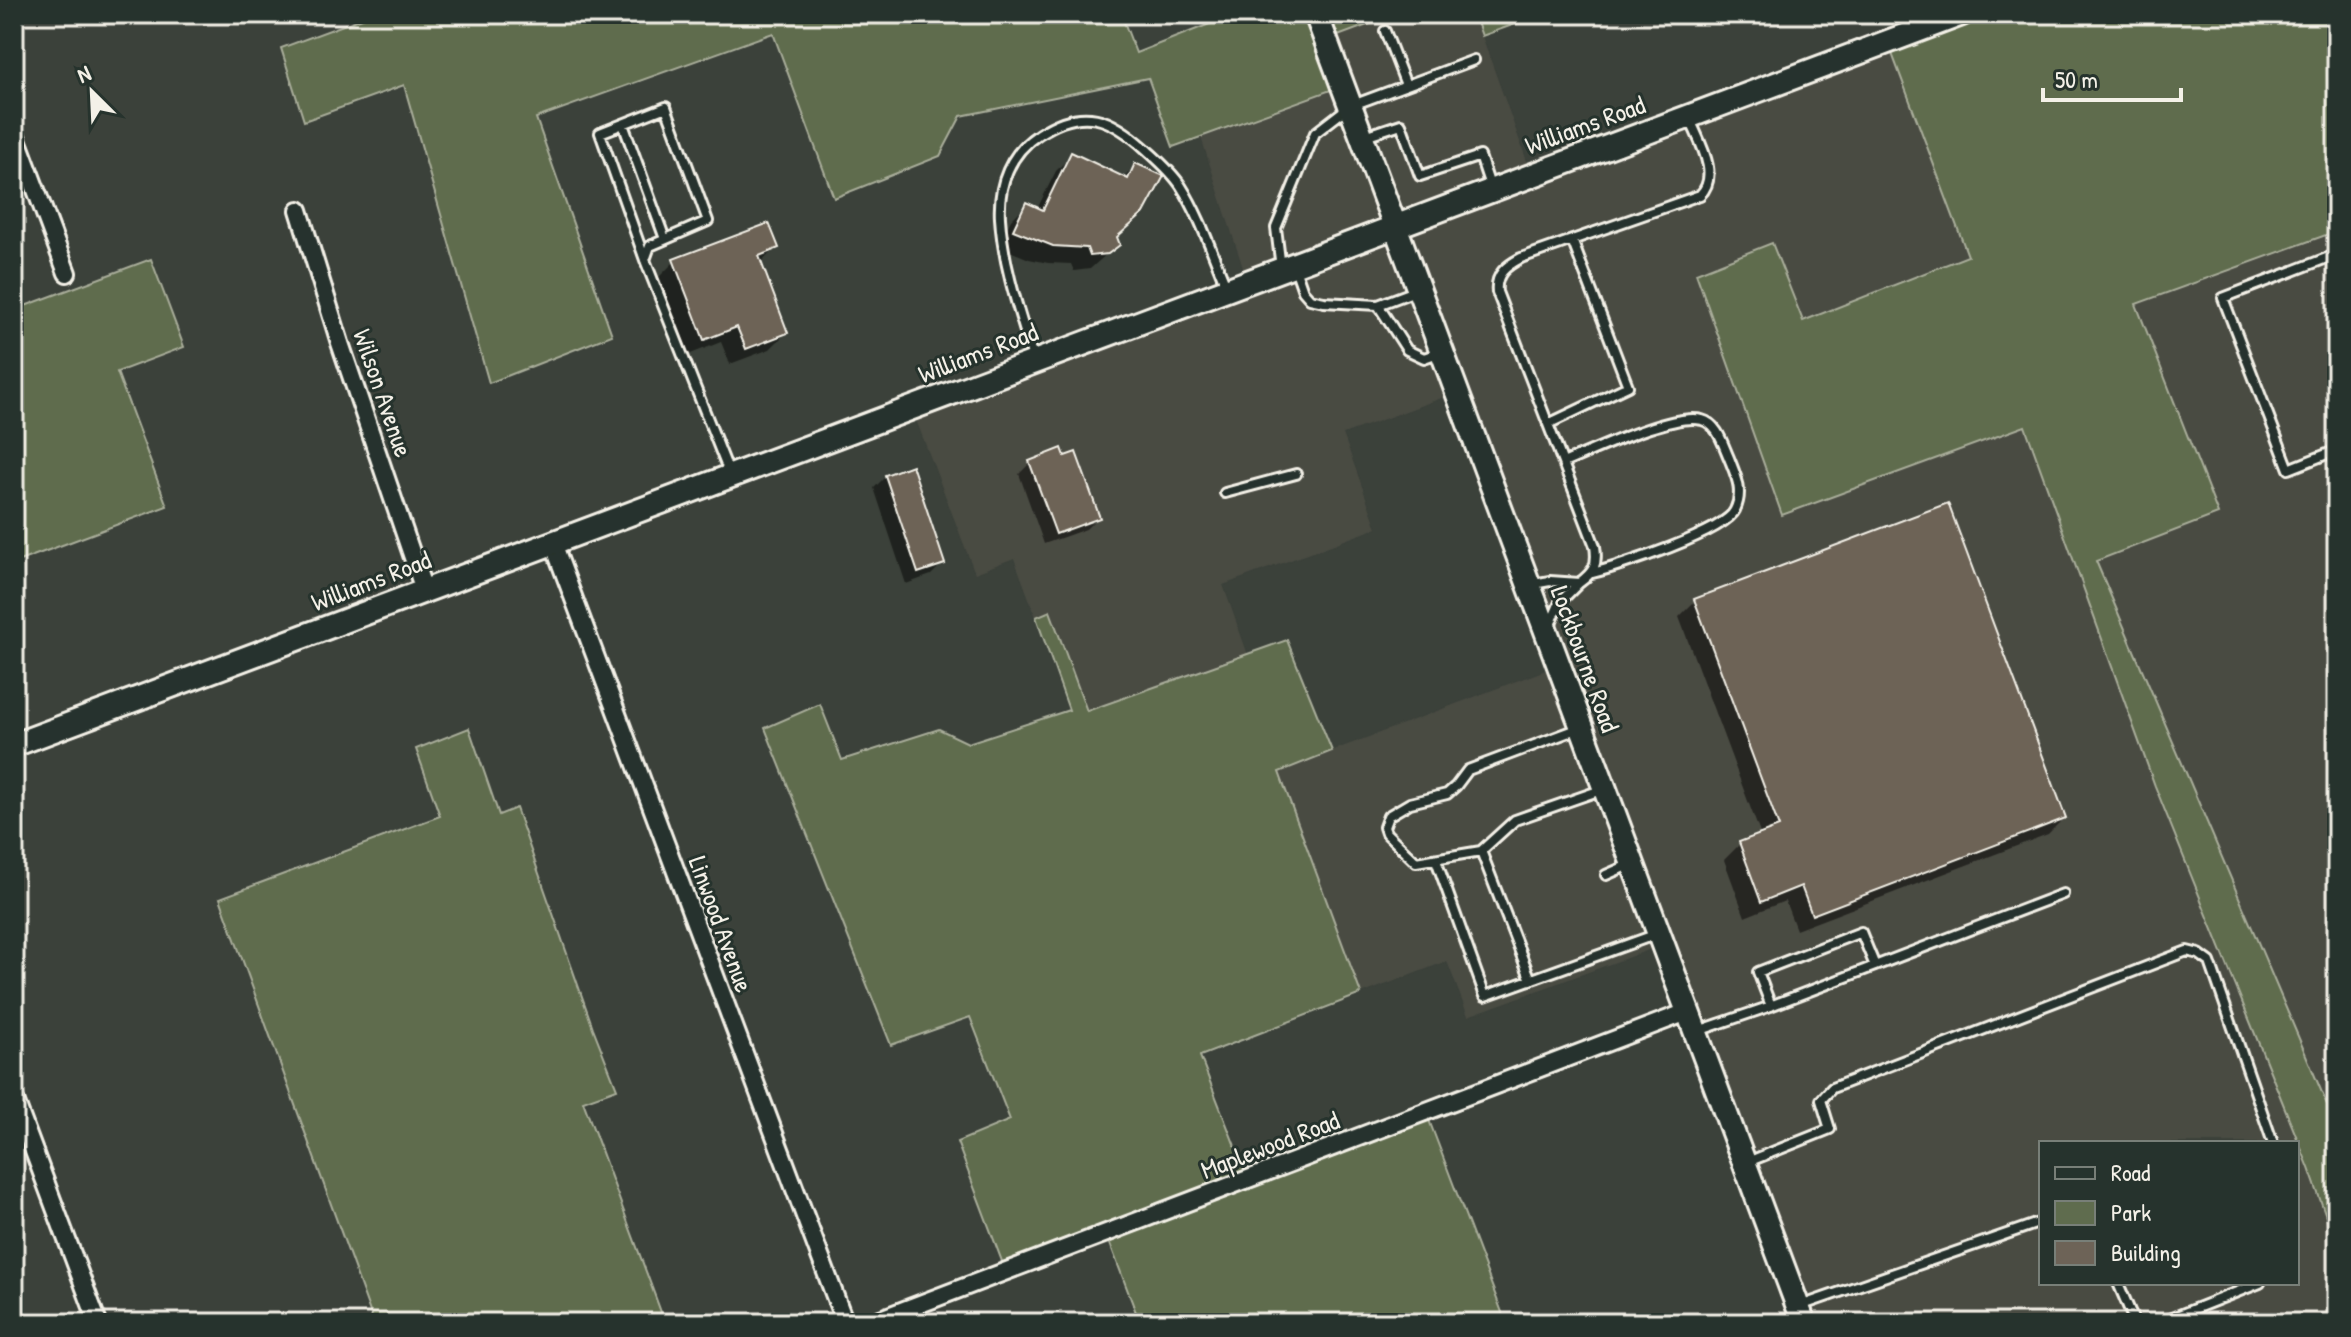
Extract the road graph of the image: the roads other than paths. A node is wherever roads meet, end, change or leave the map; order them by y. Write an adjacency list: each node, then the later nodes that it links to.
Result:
1 (1316, 14): 6 (main road, Lockbourne Road)
2 (1962, 14): 7 (main road, Williams Road)
3 (1385, 31): 5 (lane)
4 (1474, 60): 5 (lane)
5 (1406, 85): 6 (lane)
6 (1350, 106): 10 (main road, Lockbourne Road); 18 (lane)
7 (1689, 116): 11 (main road, Williams Road); 15 (lane)
8 (623, 124): 14 (lane); 14 (lane); 17 (lane)
9 (14, 131): 19 (street)
10 (1361, 137): 11 (lane); 13 (main road, Lockbourne Road)
11 (1492, 190): 13 (main road, Williams Road)
12 (299, 210): 35 (street, Wilson Avenue)
13 (1394, 226): 18 (main road, Williams Road); 21 (main road, Lockbourne Road)
14 (665, 239): 17 (lane)
15 (1572, 240): 25 (lane); 25 (lane)
16 (2337, 254): 26 (lane)
17 (645, 260): 29 (lane)
18 (1287, 267): 20 (main road, Williams Road); 22 (lane)
19 (67, 273)
20 (1227, 289): 24 (main road, Williams Road); 24 (lane)
21 (1418, 290): 22 (lane); 23 (main road, Lockbourne Road)
22 (1378, 305): 23 (lane)
23 (1441, 352): 34 (main road, Lockbourne Road)
24 (1034, 362): 29 (main road, Williams Road)
25 (1548, 424): 27 (lane)
26 (2337, 450)
27 (1563, 463): 32 (lane); 32 (lane)
28 (1296, 474): 30 (lane)
29 (730, 476): 31 (main road, Williams Road)
30 (1225, 493)
31 (553, 543): 35 (main road, Williams Road); 58 (street, Linwood Avenue)
32 (1592, 573): 33 (lane)
33 (1579, 583): 34 (lane); 36 (lane)
34 (1527, 584): 36 (main road, Lockbourne Road)
35 (424, 590): 38 (main road, Williams Road)
36 (1546, 633): 37 (main road, Lockbourne Road)
37 (1581, 728): 39 (main road, Lockbourne Road); 41 (lane)
38 (14, 745)
39 (1604, 789): 40 (lane); 42 (main road, Lockbourne Road)
40 (1481, 851): 41 (lane); 47 (lane)
41 (1436, 860): 47 (lane)
42 (1632, 864): 43 (lane); 45 (main road, Lockbourne Road)
43 (1606, 875)
44 (2063, 894): 46 (lane)
45 (1658, 934): 47 (lane); 49 (main road, Lockbourne Road)
46 (1875, 966): 48 (lane); 48 (lane)
47 (1531, 980)
48 (1771, 1006): 49 (lane)
49 (1691, 1022): 52 (main road, Lockbourne Road); 59 (street, Maplewood Road)
50 (14, 1098): 57 (street)
51 (2272, 1141): 52 (lane)
52 (1744, 1163): 56 (main road, Lockbourne Road)
53 (2039, 1223): 56 (lane)
54 (2119, 1285): 60 (lane)
55 (2255, 1285): 61 (lane)
56 (1801, 1315)
57 (98, 1323)
58 (845, 1323)
59 (870, 1323)
60 (2135, 1323)
61 (2159, 1323)

